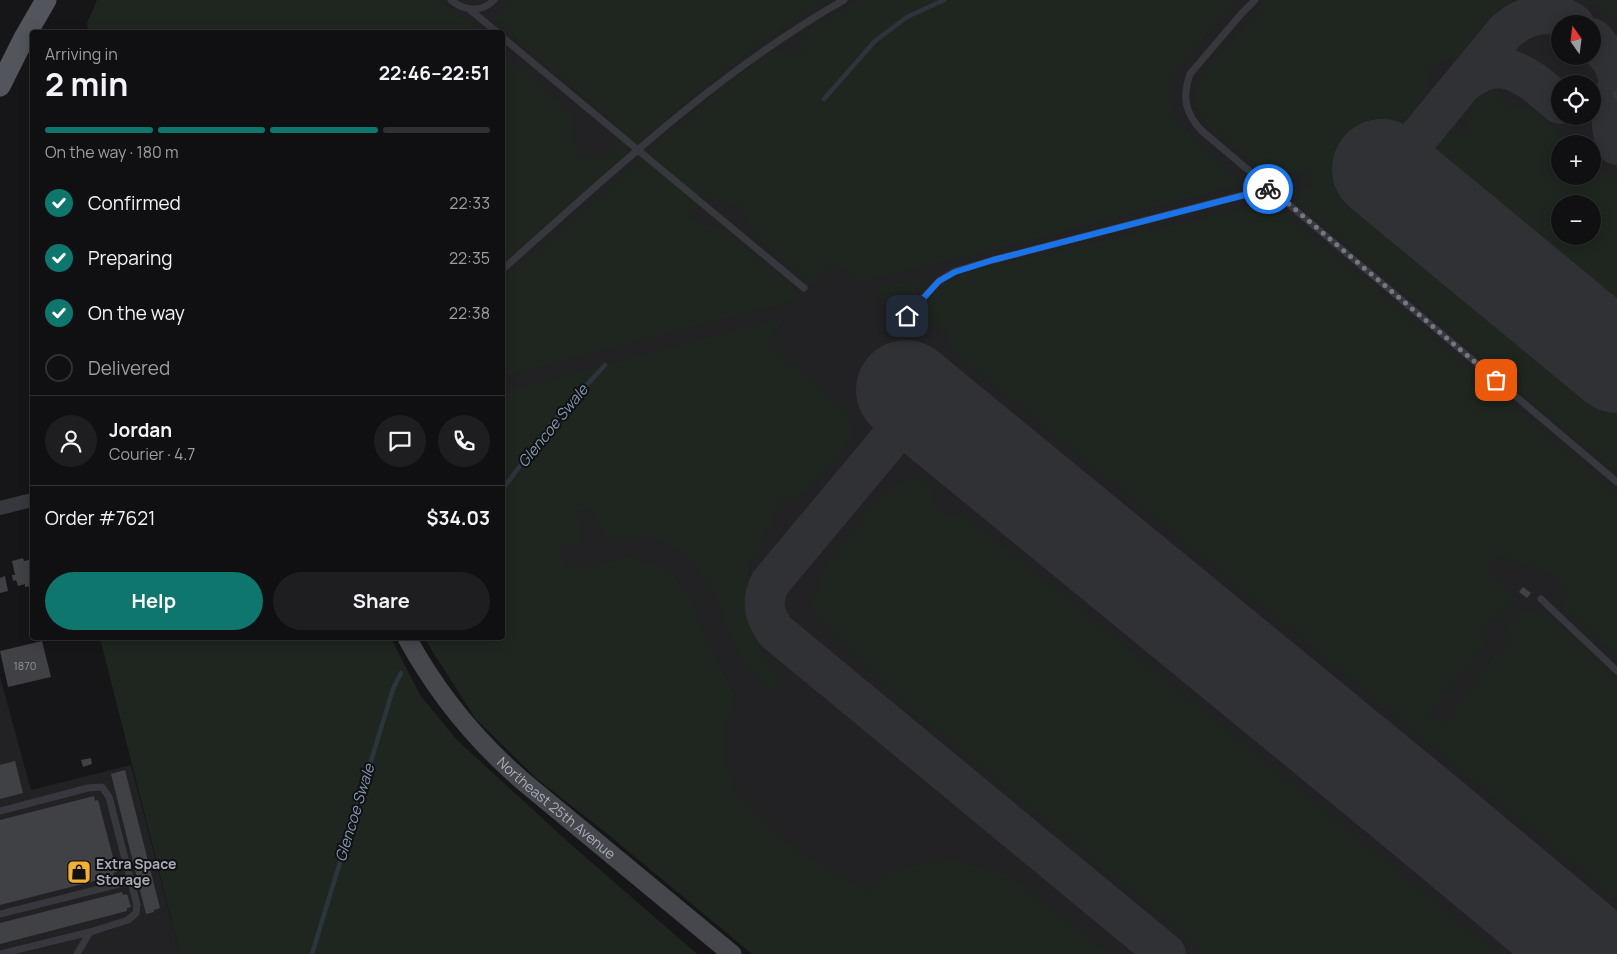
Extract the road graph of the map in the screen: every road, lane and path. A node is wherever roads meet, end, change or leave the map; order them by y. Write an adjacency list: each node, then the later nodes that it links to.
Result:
1 (46, 0): 7 (main road)
2 (451, 0): 6 (lane)
3 (494, 0): 6 (lane)
4 (844, 0): 12 (lane)
5 (1255, 0): 13 (lane)
6 (469, 9): 8 (lane)
7 (32, 30)
8 (495, 30)
9 (505, 39): 12 (lane)
10 (28, 40): 11 (main road)
11 (0, 86)
12 (638, 150): 14 (lane); 15 (lane)
13 (1270, 188): 16 (lane); 17 (lane)
14 (505, 267)
15 (804, 288)
16 (907, 316)
17 (1617, 482)
18 (30, 500): 19 (street)
19 (0, 508)
20 (1541, 598): 22 (lane)
21 (408, 640): 29 (main road, Northeast 25th Avenue)
22 (1617, 671)
23 (0, 811): 24 (lane)
24 (130, 881): 25 (lane); 26 (lane)
25 (0, 914)
26 (90, 932): 27 (lane); 28 (lane)
27 (0, 954)
28 (77, 954)
29 (732, 954)

